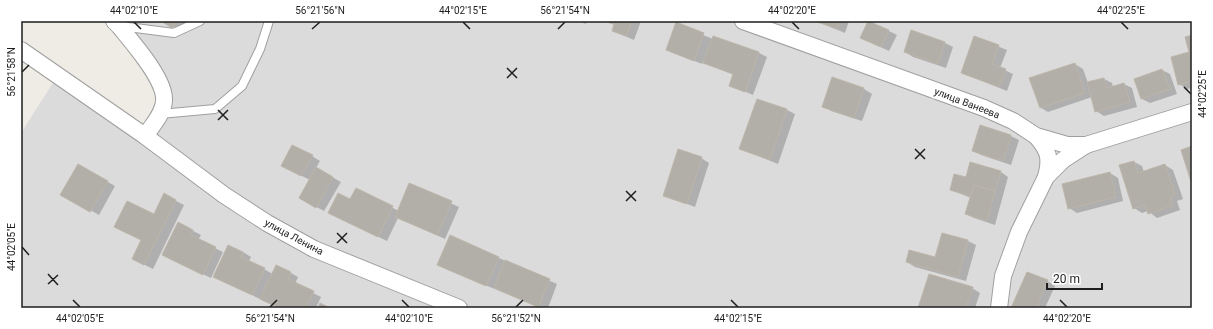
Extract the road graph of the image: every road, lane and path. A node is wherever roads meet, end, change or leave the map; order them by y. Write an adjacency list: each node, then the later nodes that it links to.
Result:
1 (200, 21): 4 (lane)
2 (269, 21): 7 (lane)
3 (743, 21): 9 (street, улица Ванеева)
4 (117, 23): 7 (street)
5 (21, 50): 8 (street, улица Ленина)
6 (1192, 112): 10 (street, улица Ванеева)
7 (160, 114): 8 (street)
8 (145, 136): 12 (street, улица Ленина)
9 (1036, 136): 10 (street, улица Ванеева); 11 (street)
10 (1086, 145): 11 (street)
11 (1046, 178): 13 (street)
12 (460, 308)
13 (999, 308)

